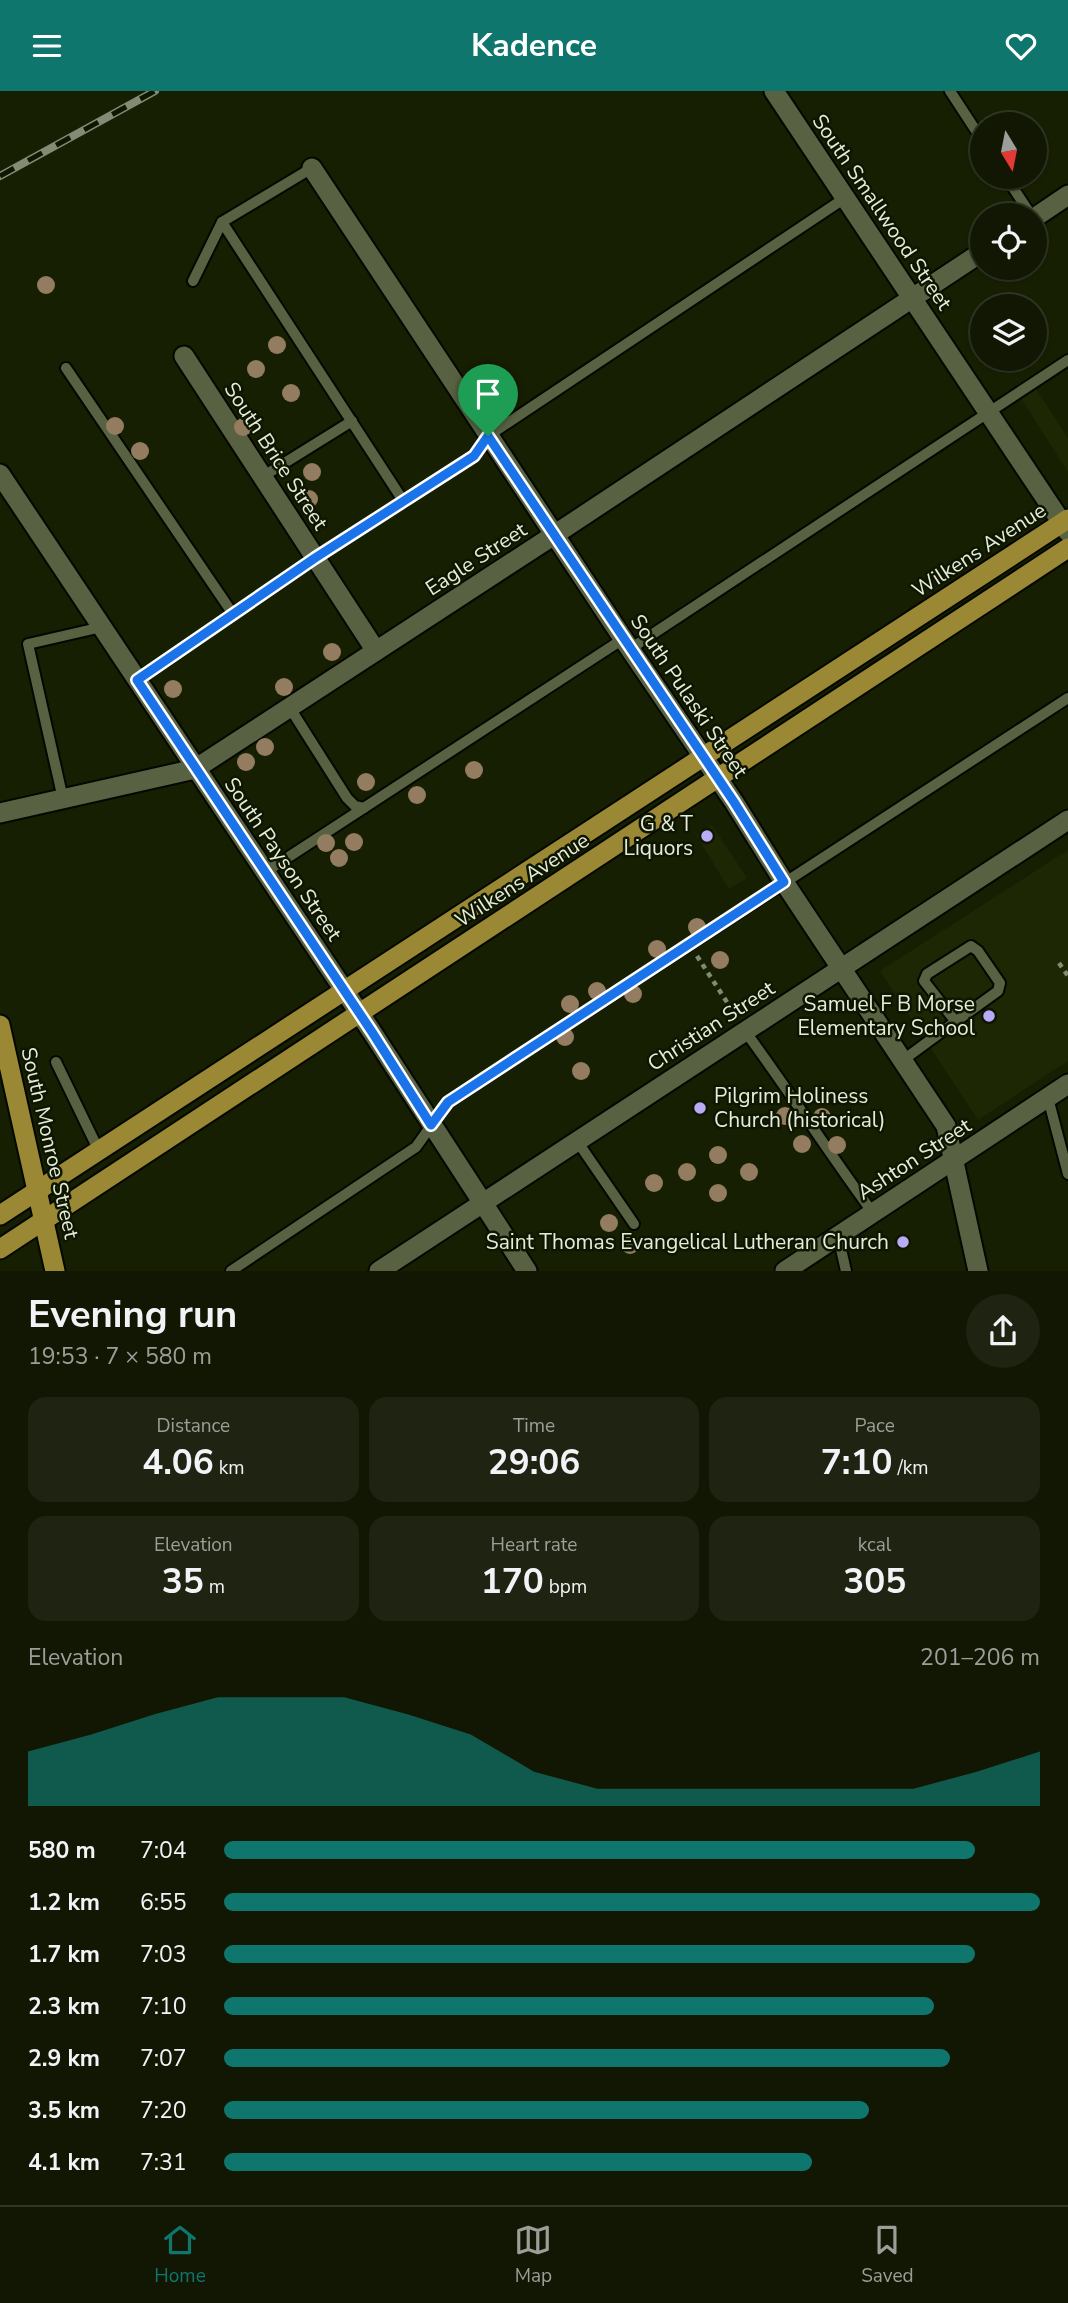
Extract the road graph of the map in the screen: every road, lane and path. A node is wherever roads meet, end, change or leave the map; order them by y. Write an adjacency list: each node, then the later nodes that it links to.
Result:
1 (774, 91): 6 (street, South Smallwood Street)
2 (950, 91): 3 (lane)
3 (970, 122)
4 (312, 168): 8 (lane); 17 (street, South Pulaski Street)
5 (1068, 195): 7 (street)
6 (845, 198): 11 (street, South Smallwood Street); 17 (lane)
7 (1047, 208)
8 (222, 222): 10 (lane); 16 (lane)
9 (970, 261): 11 (street, Eagle Street)
10 (192, 281)
11 (912, 299): 15 (street, South Smallwood Street); 22 (street, Eagle Street)
12 (184, 356): 19 (street, South Brice Street)
13 (1068, 360): 15 (lane)
14 (66, 368): 25 (lane)
15 (988, 412): 21 (street, South Smallwood Street); 27 (lane)
16 (352, 421): 19 (lane); 20 (lane)
17 (488, 436): 20 (lane); 22 (street, South Pulaski Street)
18 (0, 474): 26 (street, South Payson Street)
19 (262, 477): 24 (street, South Brice Street)
20 (404, 502): 24 (lane)
21 (1066, 525): 32 (main road, Wilkens Avenue)
22 (554, 535): 27 (street, South Pulaski Street); 28 (street, Eagle Street)
23 (1068, 548): 34 (main road, Wilkens Avenue)
24 (315, 558): 25 (lane); 28 (street, South Brice Street)
25 (233, 614): 29 (lane)
26 (102, 627): 29 (street, South Payson Street); 35 (lane)
27 (626, 644): 32 (street, South Pulaski Street); 36 (lane)
28 (376, 651): 31 (street, Eagle Street)
29 (137, 680): 33 (street, South Payson Street)
30 (1068, 698): 40 (lane)
31 (290, 708): 33 (street, Eagle Street); 36 (lane)
32 (703, 757): 34 (street, South Pulaski Street); 45 (main road, Wilkens Avenue)
33 (195, 769): 35 (street, Eagle Street); 39 (street, South Payson Street)
34 (718, 778): 40 (street, South Pulaski Street); 46 (main road, Wilkens Avenue)
35 (63, 799): 37 (street, Eagle Street)
36 (364, 808): 39 (lane)
37 (0, 813)
38 (1068, 820): 43 (street, Christian Street)
39 (264, 873): 45 (street, South Payson Street)
40 (784, 882): 43 (street, South Pulaski Street); 54 (lane)
41 (693, 950): 48 (path)
42 (1059, 963): 44 (path)
43 (841, 968): 48 (street, Christian Street); 50 (street, South Pulaski Street)
44 (1068, 976)
45 (344, 992): 46 (street, South Payson Street); 56 (main road, Wilkens Avenue)
46 (359, 1014): 54 (street, South Payson Street); 63 (main road, Wilkens Avenue)
47 (956, 1022): 47 (lane); 50 (lane)
48 (740, 1024): 55 (street, Christian Street); 61 (lane)
49 (0, 1025): 59 (main road, South Monroe Street)
50 (902, 1061): 57 (street, South Pulaski Street)
51 (56, 1062): 56 (lane)
52 (1068, 1084): 53 (street, Ashton Street)
53 (1048, 1098): 57 (street, Ashton Street); 58 (lane)
54 (431, 1125): 60 (street, South Payson Street); 69 (lane)
55 (577, 1141): 60 (street, Christian Street); 64 (lane)
56 (99, 1151): 59 (main road, Wilkens Avenue)
57 (954, 1161): 61 (street, Ashton Street); 73 (street, South Pulaski Street)
58 (1068, 1174)
59 (37, 1191): 62 (main road, Wilkens Avenue); 63 (main road, South Monroe Street)
60 (482, 1203): 67 (street, Christian Street); 70 (street, South Payson Street)
61 (873, 1213): 65 (street, Ashton Street)
62 (0, 1215)
63 (44, 1219): 66 (main road, Wilkens Avenue); 68 (main road, South Monroe Street)
64 (634, 1224)
65 (838, 1236): 71 (street, Ashton Street); 72 (lane)
66 (0, 1249)
67 (389, 1268)
68 (55, 1271)
69 (231, 1271)
70 (527, 1271)
71 (785, 1271)
72 (846, 1271)
73 (978, 1271)

